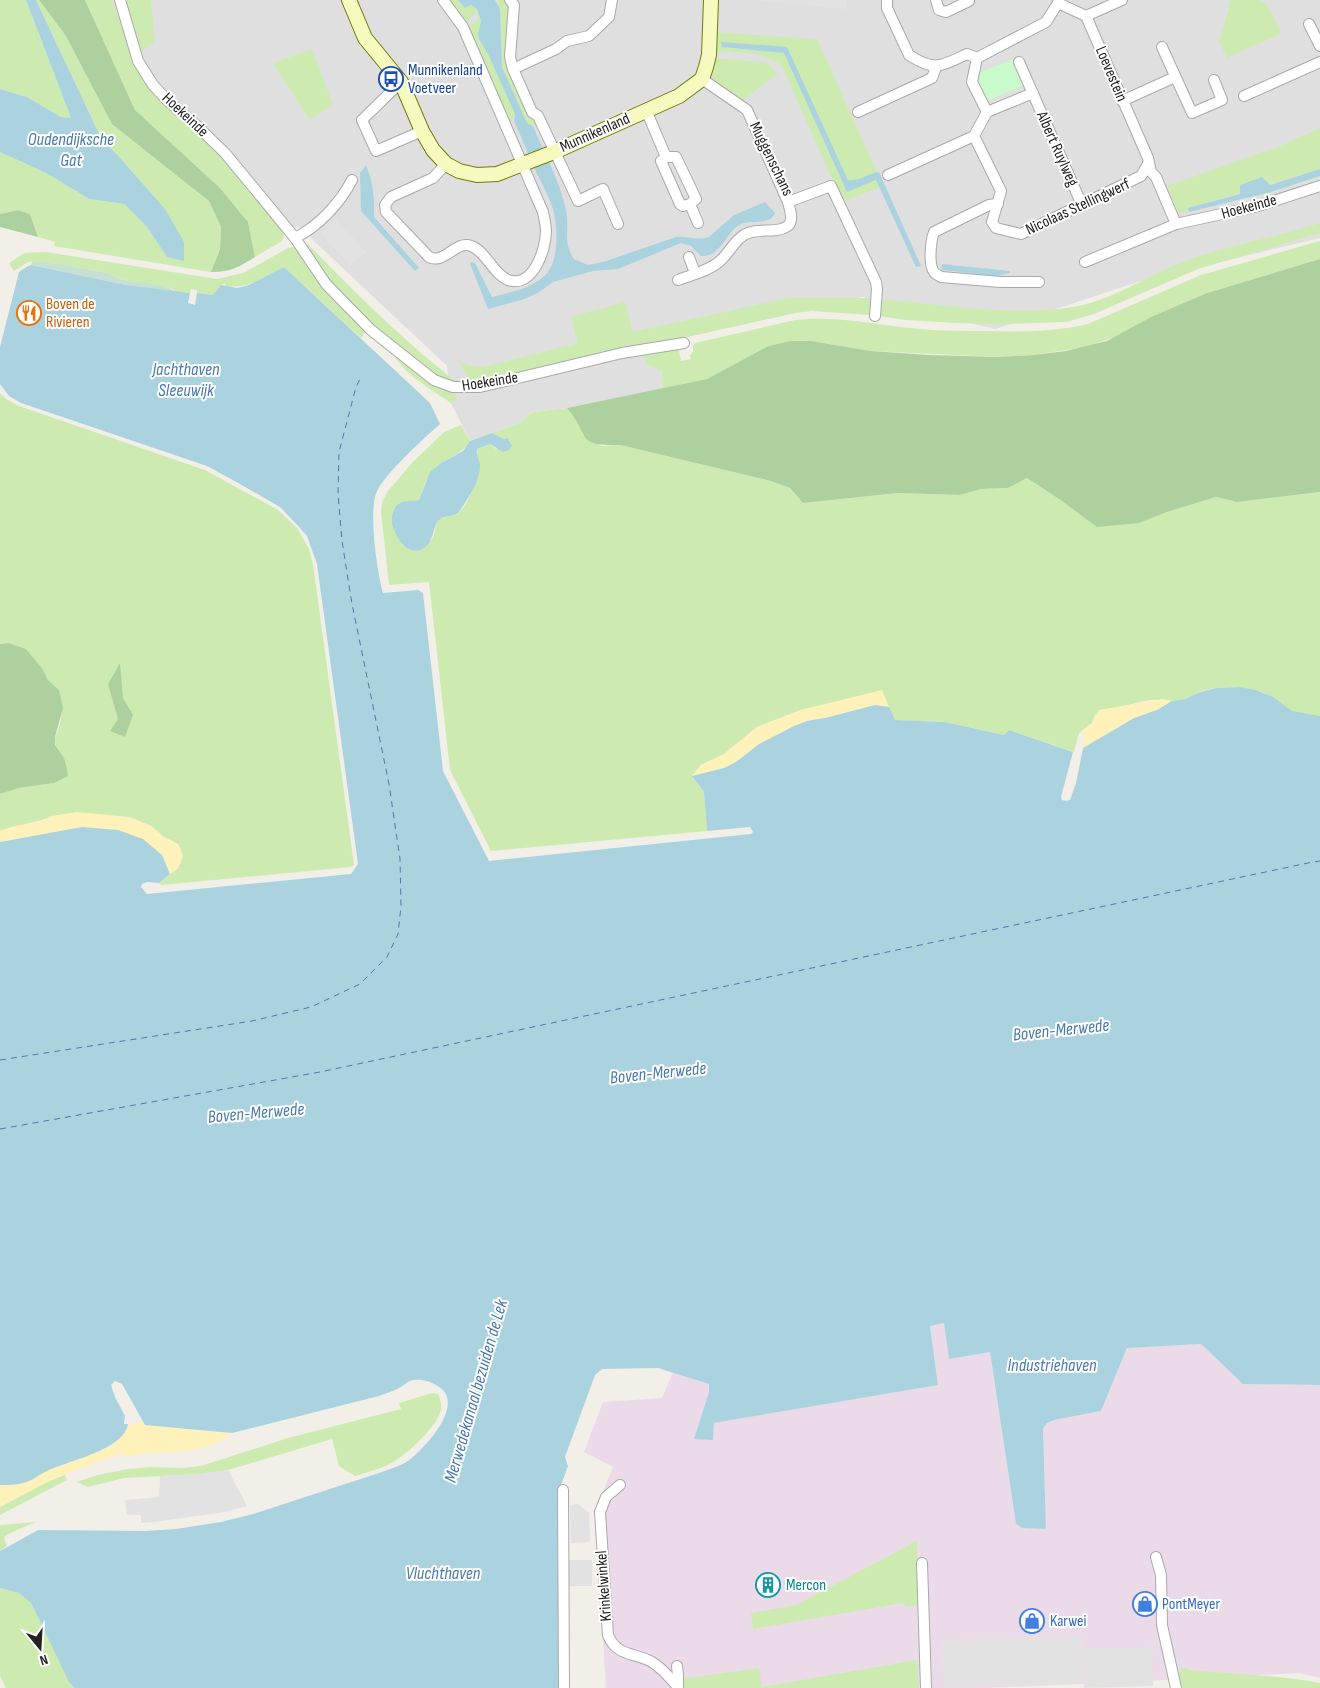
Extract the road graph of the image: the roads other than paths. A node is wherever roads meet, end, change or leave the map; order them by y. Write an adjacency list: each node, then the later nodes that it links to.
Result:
1 (120, 0): 48 (street, Hoekeinde)
2 (349, 0): 24 (street, Munnikenland)
3 (443, 0): 35 (street)
4 (510, 0): 20 (street)
5 (612, 0): 20 (street)
6 (711, 0): 22 (street)
7 (887, 0): 19 (street)
8 (936, 0): 9 (street)
9 (969, 0)
10 (1122, 0): 12 (street)
11 (1059, 2): 12 (street); 16 (street)
12 (1086, 16): 27 (street, Loevestein)
13 (1309, 24): 14 (street)
14 (1320, 46)
15 (1162, 47): 21 (street)
16 (977, 58): 19 (street); 30 (street)
17 (1019, 62): 25 (street, Albert Ruylweg)
18 (1320, 62): 26 (street)
19 (936, 67): 29 (street)
20 (513, 69): 33 (street)
21 (1175, 77): 23 (street); 27 (street)
22 (702, 79): 28 (street, Munnikenland); 41 (street, Muggenschans)
23 (1214, 80)
24 (401, 82): 31 (street, Munnikenland); 31 (street)
25 (1033, 93): 30 (street, Albert Ruylweg); 44 (street, Albert Ruylweg)
26 (1244, 96)
27 (1122, 101): 37 (street, Loevestein)
28 (646, 110): 33 (street, Munnikenland); 34 (street)
29 (858, 112)
30 (986, 112): 32 (street)
31 (422, 131): 36 (street, Munnikenland)
32 (974, 136): 38 (street); 43 (street, Nicolaas Stellingwerf)
33 (550, 153): 35 (street, Munnikenland); 46 (street)
34 (666, 157): 42 (street); 42 (street)
35 (525, 163): 36 (street, Munnikenland); 36 (street)
36 (446, 164)
37 (1148, 164): 44 (street, Nicolaas Stellingwerf); 47 (street)
38 (888, 175)
39 (352, 180): 48 (street)
40 (1320, 186): 47 (street, Hoekeinde)
41 (788, 202): 51 (street); 54 (street, Muggenschans)
42 (690, 204): 45 (street)
43 (998, 204): 44 (street, Nicolaas Stellingwerf); 53 (street)
44 (1082, 205)
45 (698, 223)
46 (618, 224)
47 (1176, 224): 50 (street, Hoekeinde)
48 (296, 238): 55 (street, Hoekeinde)
49 (689, 257): 51 (street)
50 (1085, 262)
51 (695, 273): 52 (street)
52 (678, 280)
53 (1039, 282)
54 (875, 316)
55 (684, 343)
56 (620, 1485): 61 (street, Krinkelwinkel)
57 (563, 1490): 62 (street)
58 (1156, 1557): 64 (street)
59 (922, 1563): 63 (street)
60 (676, 1666): 61 (street, Krinkelwinkel)
61 (678, 1687)
62 (564, 1688)
63 (926, 1688)
64 (1176, 1688)

